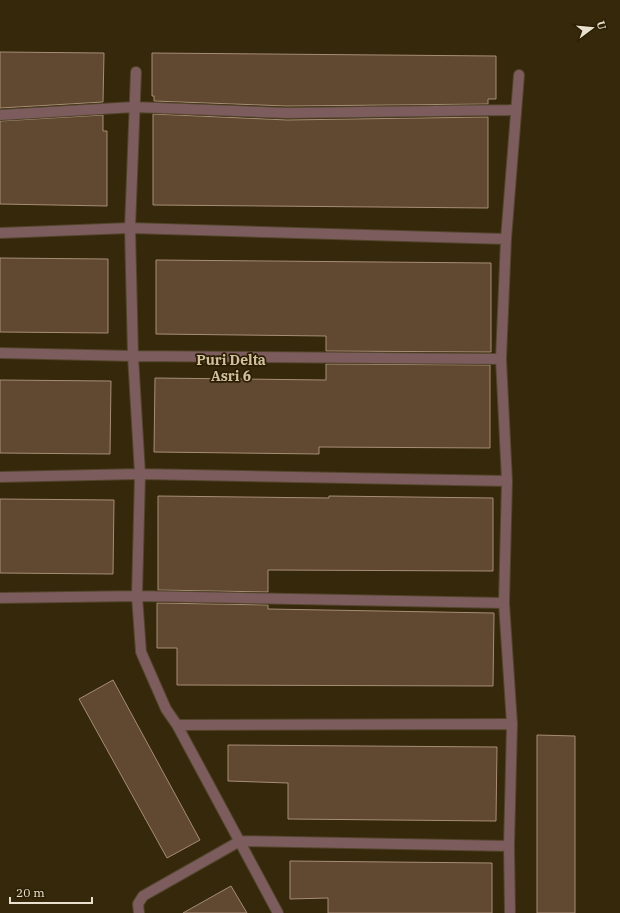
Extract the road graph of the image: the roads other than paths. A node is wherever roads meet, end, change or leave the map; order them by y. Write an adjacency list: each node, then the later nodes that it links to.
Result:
1 (136, 72): 3 (street)
2 (519, 75): 4 (street)
3 (134, 107): 4 (street); 5 (street); 6 (street)
4 (516, 110): 8 (street)
5 (0, 115)
6 (130, 228): 7 (street); 8 (street); 10 (street)
7 (0, 233)
8 (506, 239): 11 (street)
9 (0, 353): 10 (street)
10 (133, 356): 11 (street); 12 (street)
11 (501, 359): 14 (street)
12 (140, 474): 13 (street); 14 (street); 15 (street)
13 (0, 477)
14 (507, 481): 17 (street)
15 (137, 596): 16 (street); 17 (street); 19 (street)
16 (0, 598)
17 (504, 603): 18 (street)
18 (512, 724): 19 (street); 21 (street)
19 (177, 725): 20 (street)
20 (240, 841): 21 (street); 22 (street); 23 (street)
21 (509, 846): 24 (street)
22 (139, 913)
23 (278, 913)
24 (510, 913)

